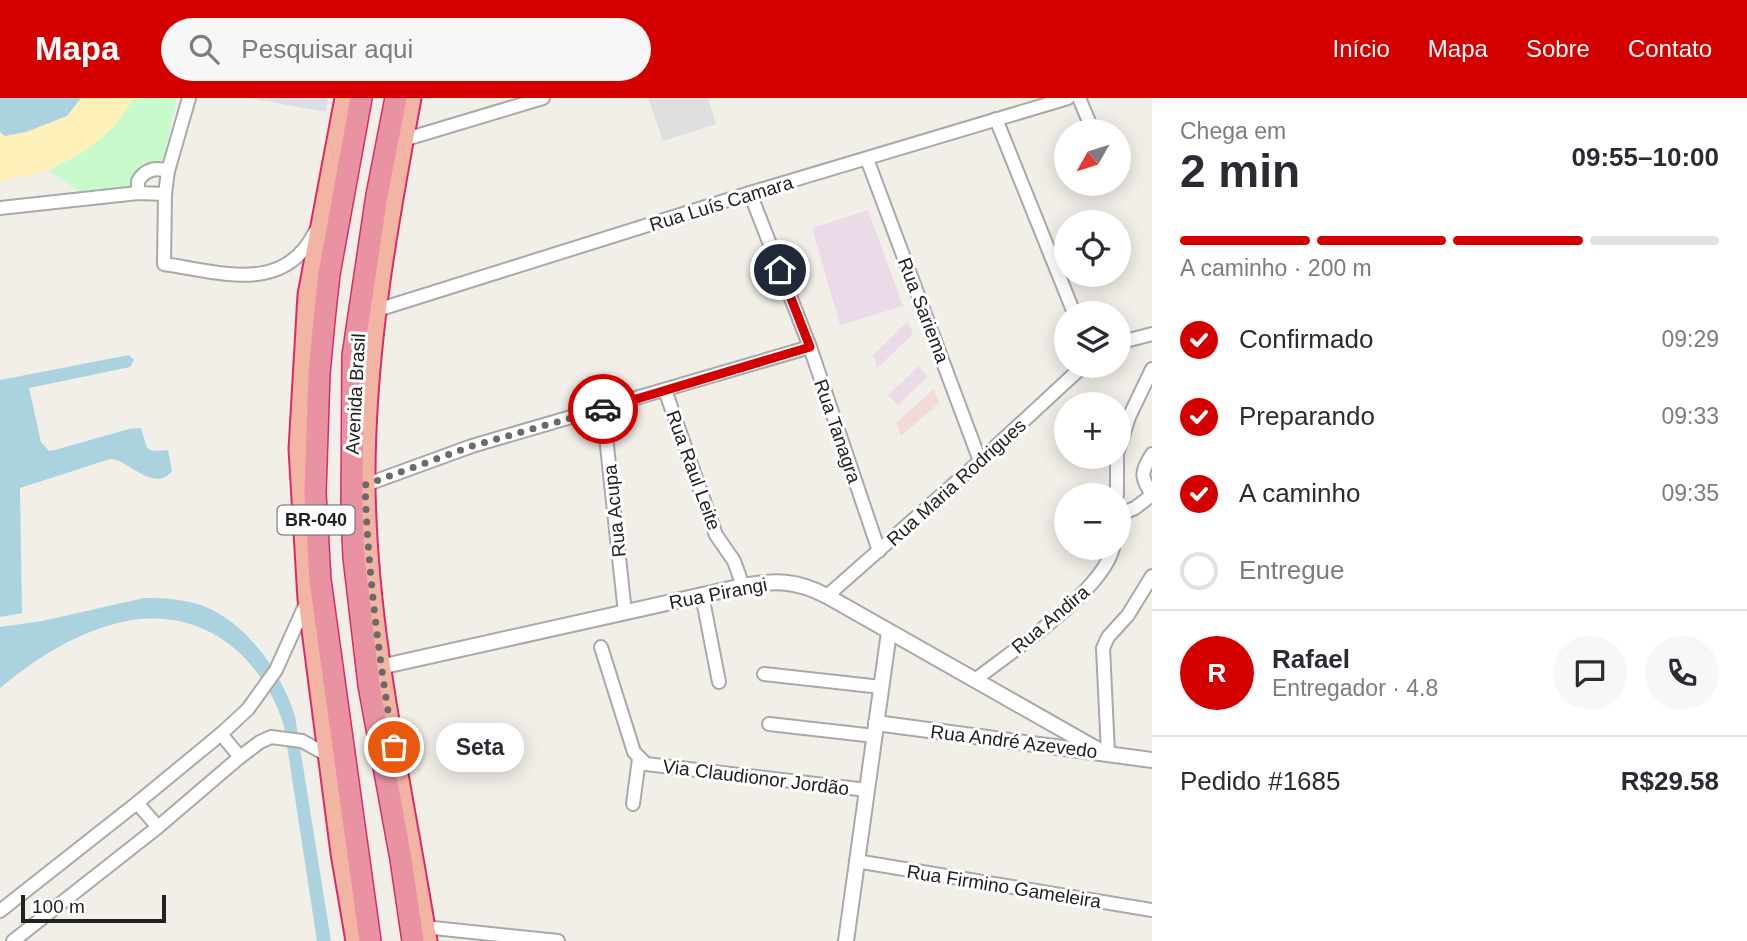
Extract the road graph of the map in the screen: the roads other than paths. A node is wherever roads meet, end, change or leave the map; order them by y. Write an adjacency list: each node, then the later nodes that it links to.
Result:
1 (190, 98): 13 (street)
2 (345, 98): 19 (highway)
3 (361, 98): 70 (highway, Avenida Brasil / BR-040)
4 (396, 98): 17 (highway, Avenida Brasil / BR-040)
5 (411, 98): 11 (highway, Avenida Brasil)
6 (543, 98): 11 (street)
7 (1068, 98): 9 (street, Rua Luís Camara)
8 (1079, 98): 10 (street)
9 (996, 119): 12 (street, Rua Luís Camara); 22 (street)
10 (1088, 119)
11 (403, 140): 23 (highway, Avenida Brasil)
12 (867, 159): 15 (street, Rua Luís Camara); 33 (street, Rua Sariema)
13 (168, 171): 14 (street); 16 (street)
14 (138, 193): 16 (street); 18 (street)
15 (750, 193): 23 (street, Rua Luís Camara); 26 (street, Rua Tanagra)
16 (165, 194): 20 (street)
17 (377, 195): 34 (highway); 67 (highway, Avenida Brasil / BR-040)
18 (0, 208)
19 (324, 210): 20 (street); 21 (highway)
20 (287, 266): 21 (street)
21 (312, 271): 43 (highway)
22 (1069, 301)
23 (374, 311): 34 (highway, Avenida Brasil)
24 (1152, 334): 25 (street)
25 (1131, 340)
26 (810, 347): 29 (street); 37 (street, Rua Tanagra)
27 (1152, 369): 31 (street)
28 (1070, 378): 33 (street, Rua Maria Rodrigues)
29 (666, 390): 30 (street); 40 (street, Rua Raul Leite)
30 (603, 409): 34 (street); 44 (street, Rua Acupa)
31 (1131, 413)
32 (1152, 454): 35 (street)
33 (980, 461): 37 (street, Rua Maria Rodrigues)
34 (365, 485): 47 (highway, Avenida Brasil)
35 (1152, 495): 36 (street)
36 (1131, 510)
37 (879, 551): 42 (street, Rua Maria Rodrigues)
38 (1108, 560): 49 (street, Rua Andira)
39 (1152, 576): 55 (street)
40 (743, 586): 41 (street, Rua Pirangi); 42 (street, Rua Pirangi)
41 (702, 596): 44 (street, Rua Pirangi); 50 (street)
42 (827, 596): 45 (street, Rua Pirangi)
43 (307, 599): 54 (street); 56 (highway)
44 (625, 613): 47 (street, Rua Pirangi)
45 (889, 632): 49 (street, Rua Pirangi); 51 (street)
46 (601, 647): 58 (street, Via Claudionor Jordão)
47 (380, 667): 67 (highway, Avenida Brasil)
48 (764, 674): 51 (street)
49 (975, 680): 55 (street, Rua Pirangi)
50 (719, 682)
51 (881, 687): 53 (street)
52 (769, 724): 53 (street)
53 (875, 729): 55 (street, Rua André Azevedo); 60 (street)
54 (221, 734): 57 (street); 61 (street)
55 (1105, 752): 59 (street, Rua André Azevedo)
56 (329, 756): 57 (street); 69 (highway)
57 (240, 757): 63 (street)
58 (639, 759): 60 (street, Via Claudionor Jordão); 62 (street)
59 (1152, 760)
60 (867, 790): 64 (street)
61 (137, 803): 63 (street); 65 (street)
62 (633, 804)
63 (158, 827): 68 (street)
64 (856, 861): 66 (street, Rua Firmino Gameleira); 72 (street)
65 (0, 911)
66 (1152, 911)
67 (421, 936): 71 (street)
68 (13, 941)
69 (356, 941)
70 (370, 941)
71 (558, 941)
72 (846, 941)

